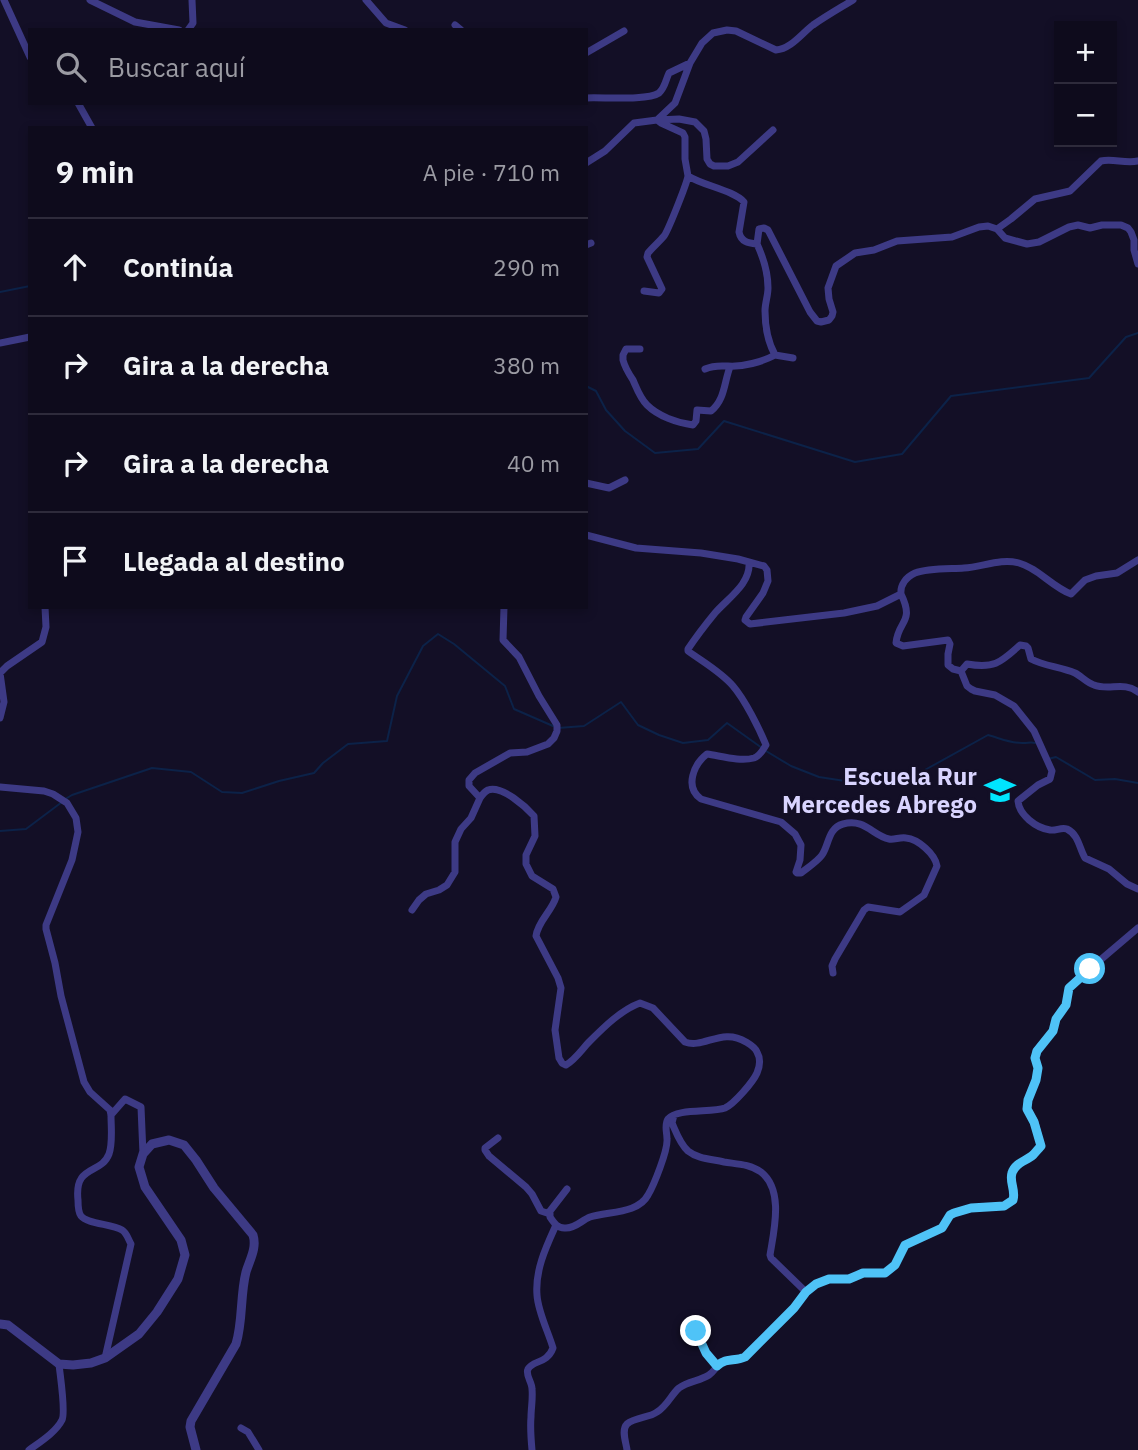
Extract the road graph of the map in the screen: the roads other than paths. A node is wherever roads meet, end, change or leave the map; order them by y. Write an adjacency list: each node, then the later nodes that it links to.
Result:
1 (4, 0): 11 (street)
2 (90, 0): 6 (street)
3 (192, 0): 7 (street)
4 (366, 0): 8 (street)
5 (853, 0): 12 (street)
6 (168, 28)
7 (189, 28)
8 (400, 28)
9 (624, 31): 10 (street)
10 (588, 52)
11 (28, 53)
12 (690, 63): 13 (street); 15 (street)
13 (588, 97)
14 (79, 105): 16 (street)
15 (657, 120): 17 (street); 19 (street); 20 (street)
16 (91, 126)
17 (774, 130)
18 (1138, 160): 21 (street)
19 (588, 162)
20 (688, 176): 22 (street); 24 (street)
21 (997, 229): 22 (street); 23 (street)
22 (757, 244): 28 (street)
23 (1138, 264)
24 (644, 291)
25 (28, 337): 26 (street)
26 (0, 343)
27 (640, 349): 30 (street)
28 (775, 355): 29 (street); 30 (street)
29 (793, 358)
30 (730, 367): 31 (street)
31 (705, 369)
32 (625, 480): 33 (street)
33 (588, 483)
34 (588, 536): 36 (street)
35 (1138, 560): 37 (street)
36 (749, 562): 37 (street); 48 (street)
37 (901, 594): 40 (street)
38 (45, 609): 42 (street)
39 (505, 609): 44 (street)
40 (961, 671): 41 (street); 45 (street)
41 (1138, 692)
42 (0, 718)
43 (0, 787): 50 (street)
44 (480, 799): 46 (street); 49 (street)
45 (1138, 889)
46 (412, 910)
47 (1138, 928): 56 (street)
48 (833, 973)
49 (675, 1114): 55 (street); 56 (street)
50 (111, 1115): 52 (street); 59 (street)
51 (498, 1138): 54 (street)
52 (143, 1154): 59 (street); 65 (street)
53 (567, 1189): 54 (street)
54 (550, 1211): 55 (street)
55 (556, 1225): 66 (street)
56 (806, 1292): 61 (street)
57 (0, 1324): 60 (street)
58 (687, 1326): 61 (street)
59 (104, 1358): 60 (street)
60 (59, 1364): 64 (street)
61 (717, 1366): 67 (street)
62 (241, 1428): 63 (street)
63 (260, 1449)
64 (29, 1450)
65 (196, 1450)
66 (532, 1450)
67 (627, 1450)

